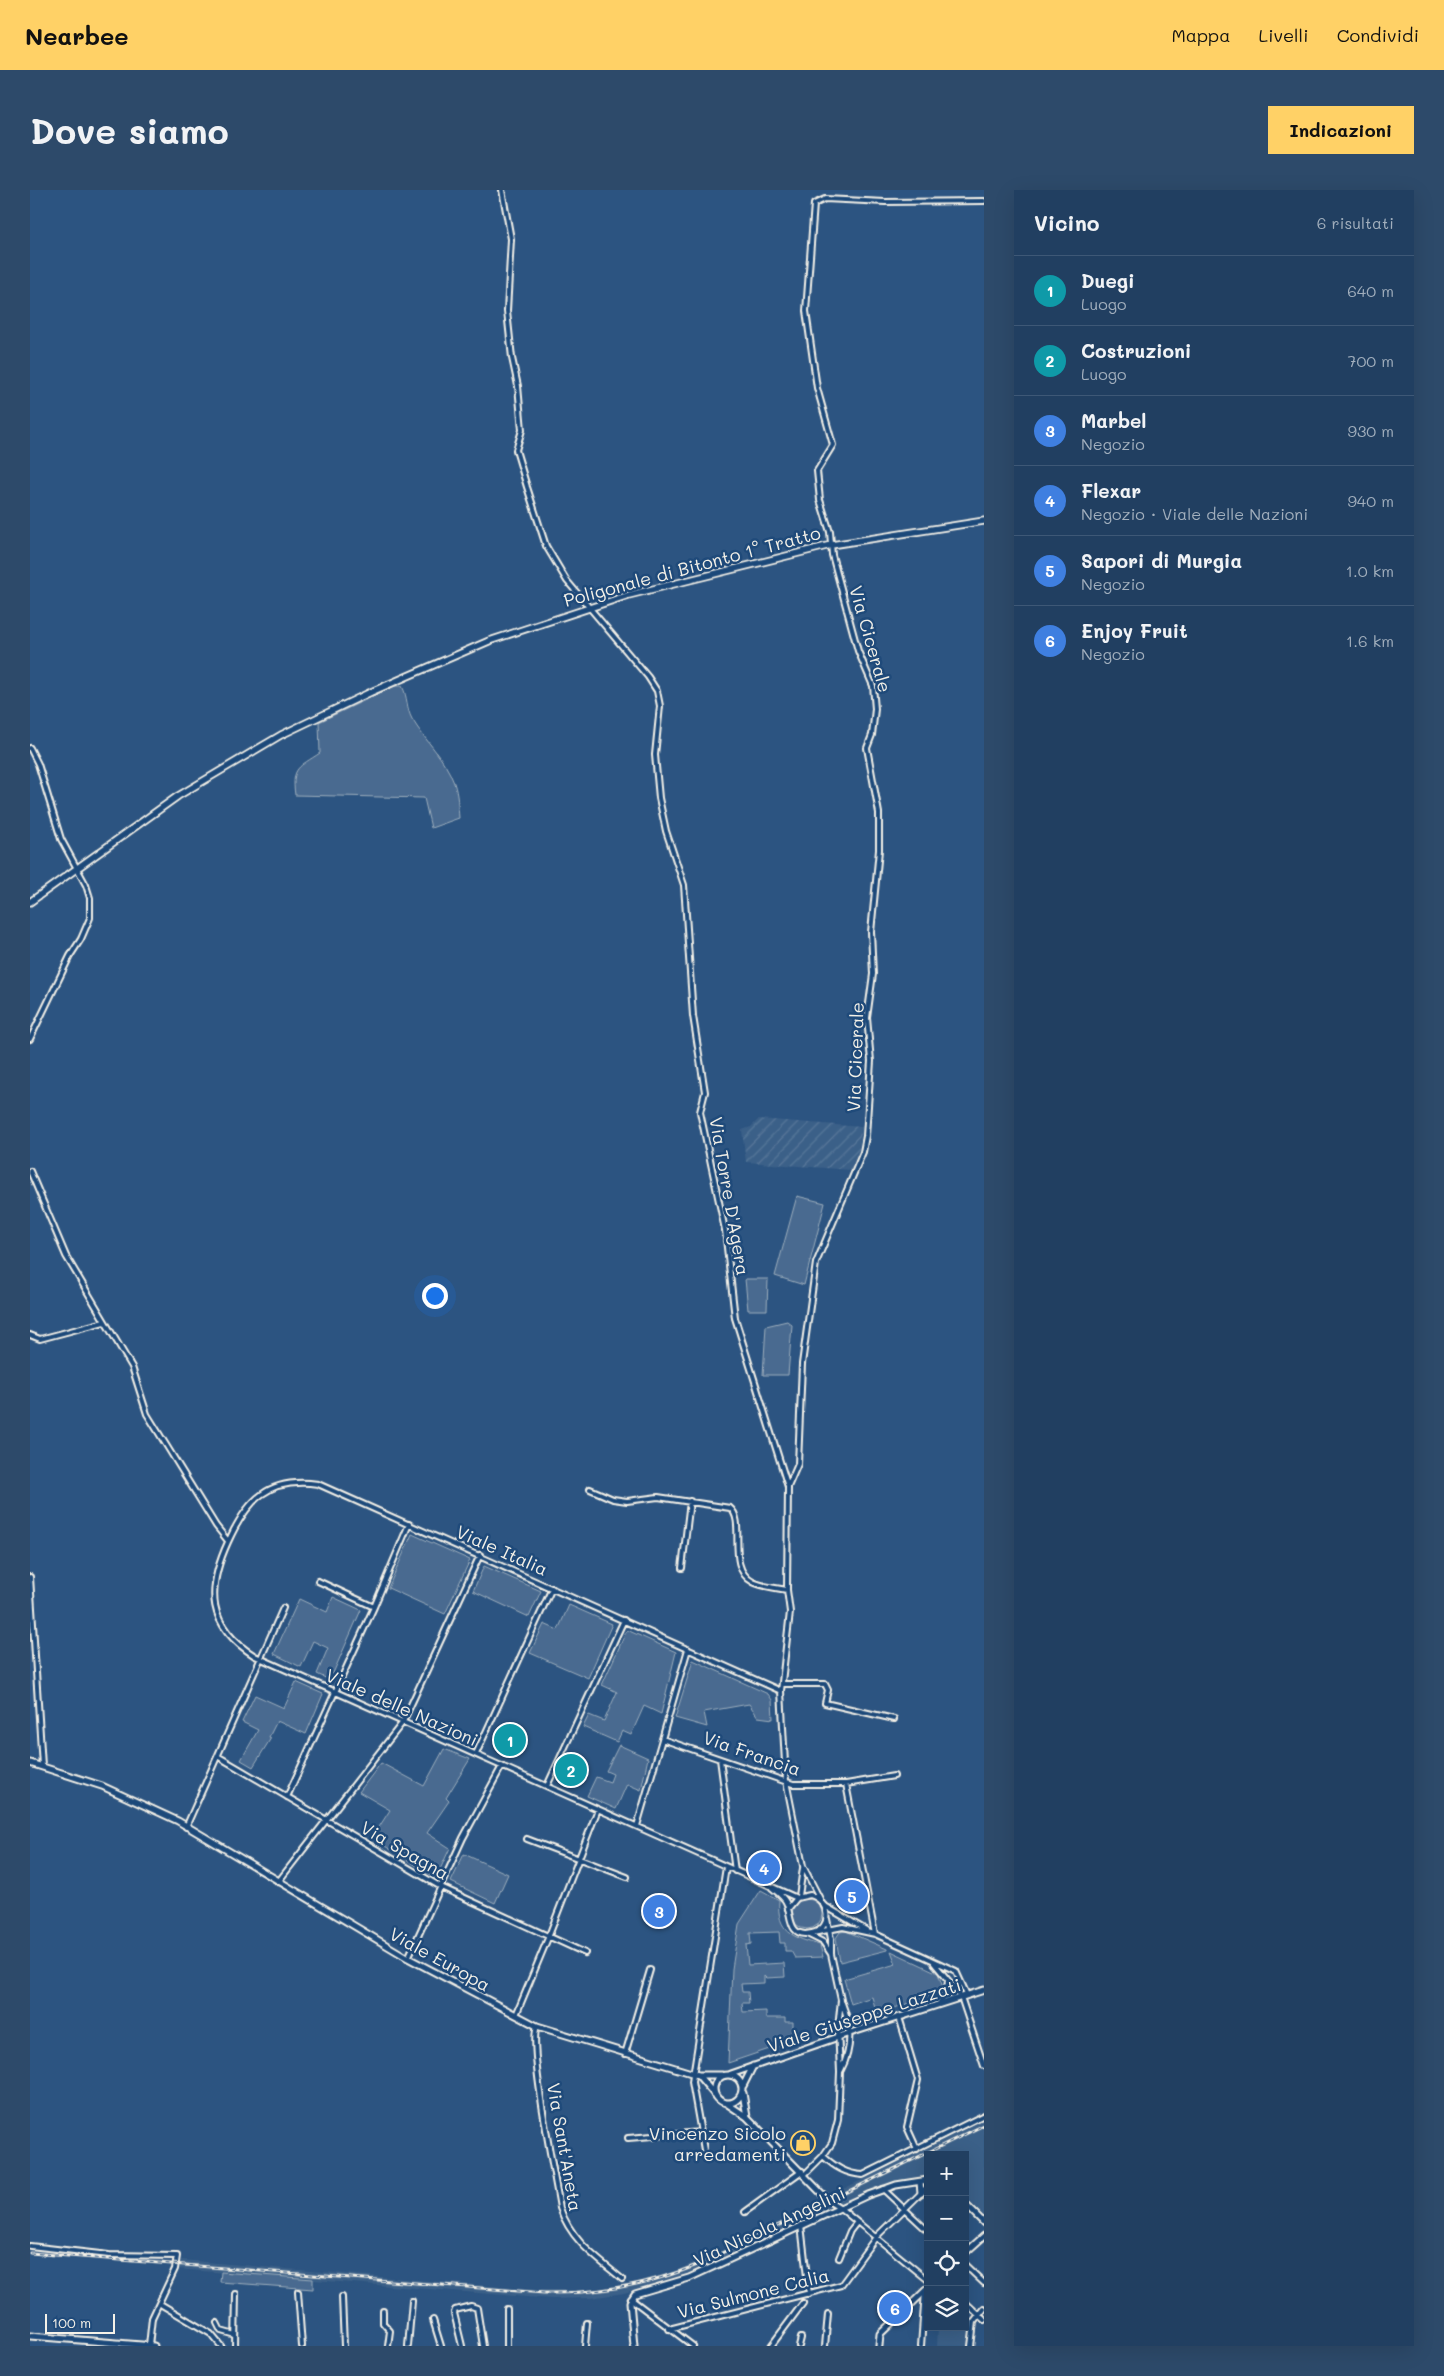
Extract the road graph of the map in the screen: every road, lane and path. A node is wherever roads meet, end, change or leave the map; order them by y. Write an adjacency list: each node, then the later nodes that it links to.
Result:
1 (502, 190): 5 (street, Via Torre D'Agera)
2 (984, 201): 4 (street, Via Cicerale)
3 (984, 521): 4 (main road, Poligonale di Bitonto 1° Tratto)
4 (831, 545): 5 (main road, Poligonale di Bitonto 1° Tratto); 13 (street, Via Cicerale)
5 (587, 607): 7 (main road, Poligonale di Bitonto 1° Tratto); 13 (street, Via Torre D'Agera)
6 (30, 748): 7 (street)
7 (76, 868): 8 (main road, Poligonale di Bitonto 1° Tratto); 9 (street)
8 (30, 902)
9 (30, 1039)
10 (30, 1171): 11 (street)
11 (104, 1322): 12 (street); 17 (street)
12 (30, 1335)
13 (788, 1487): 23 (street, Via Torre D'Agera)
14 (590, 1489): 15 (street)
15 (690, 1501): 19 (street); 23 (street)
16 (409, 1524): 17 (street, Viale Italia); 18 (street, Viale Italia); 24 (street)
17 (228, 1541): 28 (street, Viale delle Nazioni)
18 (480, 1556): 22 (street, Viale Italia); 33 (street)
19 (682, 1568)
20 (30, 1577): 39 (street)
21 (318, 1581): 24 (street)
22 (552, 1588): 26 (street, Viale Italia); 35 (street)
23 (787, 1590): 29 (street, Via Torre D'Agera)
24 (374, 1607): 30 (street)
25 (283, 1608): 28 (street)
26 (624, 1620): 27 (street, Viale Italia); 44 (street)
27 (688, 1649): 31 (street, Viale Italia); 34 (street)
28 (261, 1659): 30 (street, Viale delle Nazioni); 36 (street)
29 (782, 1684): 31 (street, Via Torre D'Agera); 32 (street)
30 (335, 1692): 33 (street, Viale delle Nazioni); 45 (street)
31 (781, 1692): 42 (street, Via Torre D'Agera)
32 (894, 1719)
33 (403, 1722): 35 (street, Viale delle Nazioni); 47 (street)
34 (662, 1739): 37 (street, Via Francia); 48 (street)
35 (476, 1754): 40 (street, Viale delle Nazioni)
36 (219, 1757): 45 (street, Via Spagna); 49 (street)
37 (720, 1759): 42 (street, Via Francia); 54 (street)
38 (30, 1763): 39 (street, Viale Europa)
39 (42, 1766): 49 (street, Viale Europa)
40 (502, 1766): 44 (street, Viale delle Nazioni); 58 (street)
41 (894, 1776): 43 (street, Via Francia)
42 (786, 1781): 43 (street, Via Francia); 52 (street, Via Torre D'Agera)
43 (846, 1784): 68 (street)
44 (547, 1786): 46 (street, Viale delle Nazioni)
45 (286, 1796): 47 (street, Via Spagna)
46 (598, 1809): 48 (street, Viale delle Nazioni); 51 (street)
47 (326, 1820): 56 (street); 58 (street, Via Spagna)
48 (637, 1826): 53 (street, Viale delle Nazioni)
49 (186, 1827): 56 (street, Viale Europa)
50 (527, 1839): 51 (street)
51 (578, 1859): 55 (street); 69 (street)
52 (803, 1866): 59 (street); 60 (street)
53 (726, 1867): 54 (street, Viale delle Nazioni); 90 (street)
54 (735, 1871): 57 (street, Viale delle Nazioni)
55 (627, 1877)
56 (278, 1882): 72 (street, Viale Europa)
57 (770, 1886): 59 (street, Viale delle Nazioni); 62 (street, Viale delle Nazioni)
58 (441, 1887): 69 (street, Via Spagna); 72 (street)
59 (798, 1897): 60 (street); 62 (street)
60 (820, 1899): 61 (street)
61 (825, 1906): 63 (street); 65 (street)
62 (788, 1909): 67 (street)
63 (826, 1919): 64 (street); 66 (street)
64 (830, 1930): 65 (street); 66 (street); 71 (street)
65 (870, 1932): 68 (street)
66 (813, 1933): 67 (street)
67 (806, 1934): 71 (street)
68 (875, 1934): 73 (street)
69 (548, 1938): 70 (street, Via Spagna); 81 (street)
70 (585, 1953)
71 (831, 1954): 79 (street)
72 (408, 1958): 81 (street, Viale Europa)
73 (933, 1961): 75 (street); 77 (street)
74 (650, 1970): 86 (street)
75 (948, 1980): 78 (street); 80 (street)
76 (984, 1990): 77 (street, Viale Giuseppe Lazzati)
77 (968, 1995): 78 (street, Viale Giuseppe Lazzati)
78 (961, 1997): 80 (street, Viale Giuseppe Lazzati); 88 (street)
79 (841, 2000): 84 (street); 85 (street)
80 (939, 2004): 82 (street, Viale Giuseppe Lazzati)
81 (516, 2015): 83 (street, Viale Europa)
82 (899, 2017): 84 (street, Viale Giuseppe Lazzati); 100 (street)
83 (536, 2026): 86 (street, Viale Europa); 124 (street, Via Sant'Aneta)
84 (850, 2032): 85 (street, Viale Giuseppe Lazzati); 89 (street)
85 (838, 2036): 87 (street, Viale Giuseppe Lazzati); 89 (street)
86 (625, 2054): 90 (street, Viale Europa)
87 (753, 2066): 91 (street, Viale Giuseppe Lazzati); 93 (street)
88 (984, 2066)
89 (840, 2072): 102 (street)
90 (696, 2074): 92 (street, Viale Europa); 94 (street); 98 (street)
91 (731, 2074): 92 (street); 93 (street)
92 (722, 2075): 94 (street)
93 (743, 2090): 95 (street); 97 (street)
94 (715, 2095): 95 (street)
95 (726, 2103): 97 (street)
96 (984, 2115): 100 (street)
97 (747, 2117): 103 (street)
98 (701, 2132): 99 (street); 101 (street)
99 (628, 2138)
100 (917, 2149): 102 (street)
101 (704, 2150)
102 (823, 2156): 103 (street)
103 (803, 2173): 109 (street); 112 (street)
104 (924, 2181): 105 (street, Via Nicola Angelini)
105 (920, 2182): 106 (street, Via Nicola Angelini); 108 (street)
106 (883, 2189): 109 (street, Via Nicola Angelini); 111 (street)
107 (924, 2190): 108 (street)
108 (921, 2193): 111 (street, Via Sulmone Calia)
109 (840, 2208): 113 (street); 115 (street, Via Nicola Angelini)
110 (969, 2208): 114 (street)
111 (904, 2209): 116 (street); 118 (street, Via Sulmone Calia)
112 (745, 2212)
113 (857, 2222): 118 (street); 121 (street)
114 (984, 2223)
115 (801, 2225): 129 (street); 131 (street, Via Nicola Angelini)
116 (924, 2227)
117 (984, 2236): 120 (street)
118 (876, 2237): 123 (street); 129 (street, Via Sulmone Calia)
119 (30, 2246): 150 (street)
120 (969, 2249)
121 (839, 2258)
122 (969, 2269): 125 (street)
123 (924, 2277)
124 (622, 2279)
125 (984, 2283)
126 (298, 2292): 154 (street)
127 (924, 2292): 168 (street)
128 (236, 2294): 147 (street)
129 (809, 2294): 146 (street, Via Sulmone Calia)
130 (342, 2297): 155 (street)
131 (631, 2299): 146 (street); 163 (street)
132 (412, 2301): 157 (street)
133 (803, 2303): 165 (street)
134 (162, 2305): 152 (street)
135 (969, 2306): 140 (street)
136 (507, 2309): 161 (street)
137 (984, 2309): 140 (street)
138 (383, 2311): 156 (street)
139 (828, 2314): 167 (street)
140 (978, 2316): 143 (street); 170 (street)
141 (924, 2318): 169 (street)
142 (433, 2320): 158 (street)
143 (984, 2320)
144 (217, 2323): 147 (street)
145 (587, 2323): 162 (street)
146 (669, 2329): 164 (street)
147 (236, 2335): 153 (street)
148 (30, 2336): 150 (street)
149 (801, 2338): 166 (street)
150 (149, 2346): 151 (street)
151 (154, 2346)
152 (221, 2346)
153 (235, 2346)
154 (302, 2346)
155 (344, 2346)
156 (388, 2346)
157 (408, 2346)
158 (441, 2346)
159 (462, 2346): 160 (street)
160 (482, 2346)
161 (507, 2346)
162 (585, 2346)
163 (634, 2346)
164 (693, 2346)
165 (771, 2346)
166 (800, 2346)
167 (825, 2346)
168 (879, 2346)
169 (921, 2346)
170 (971, 2346)

